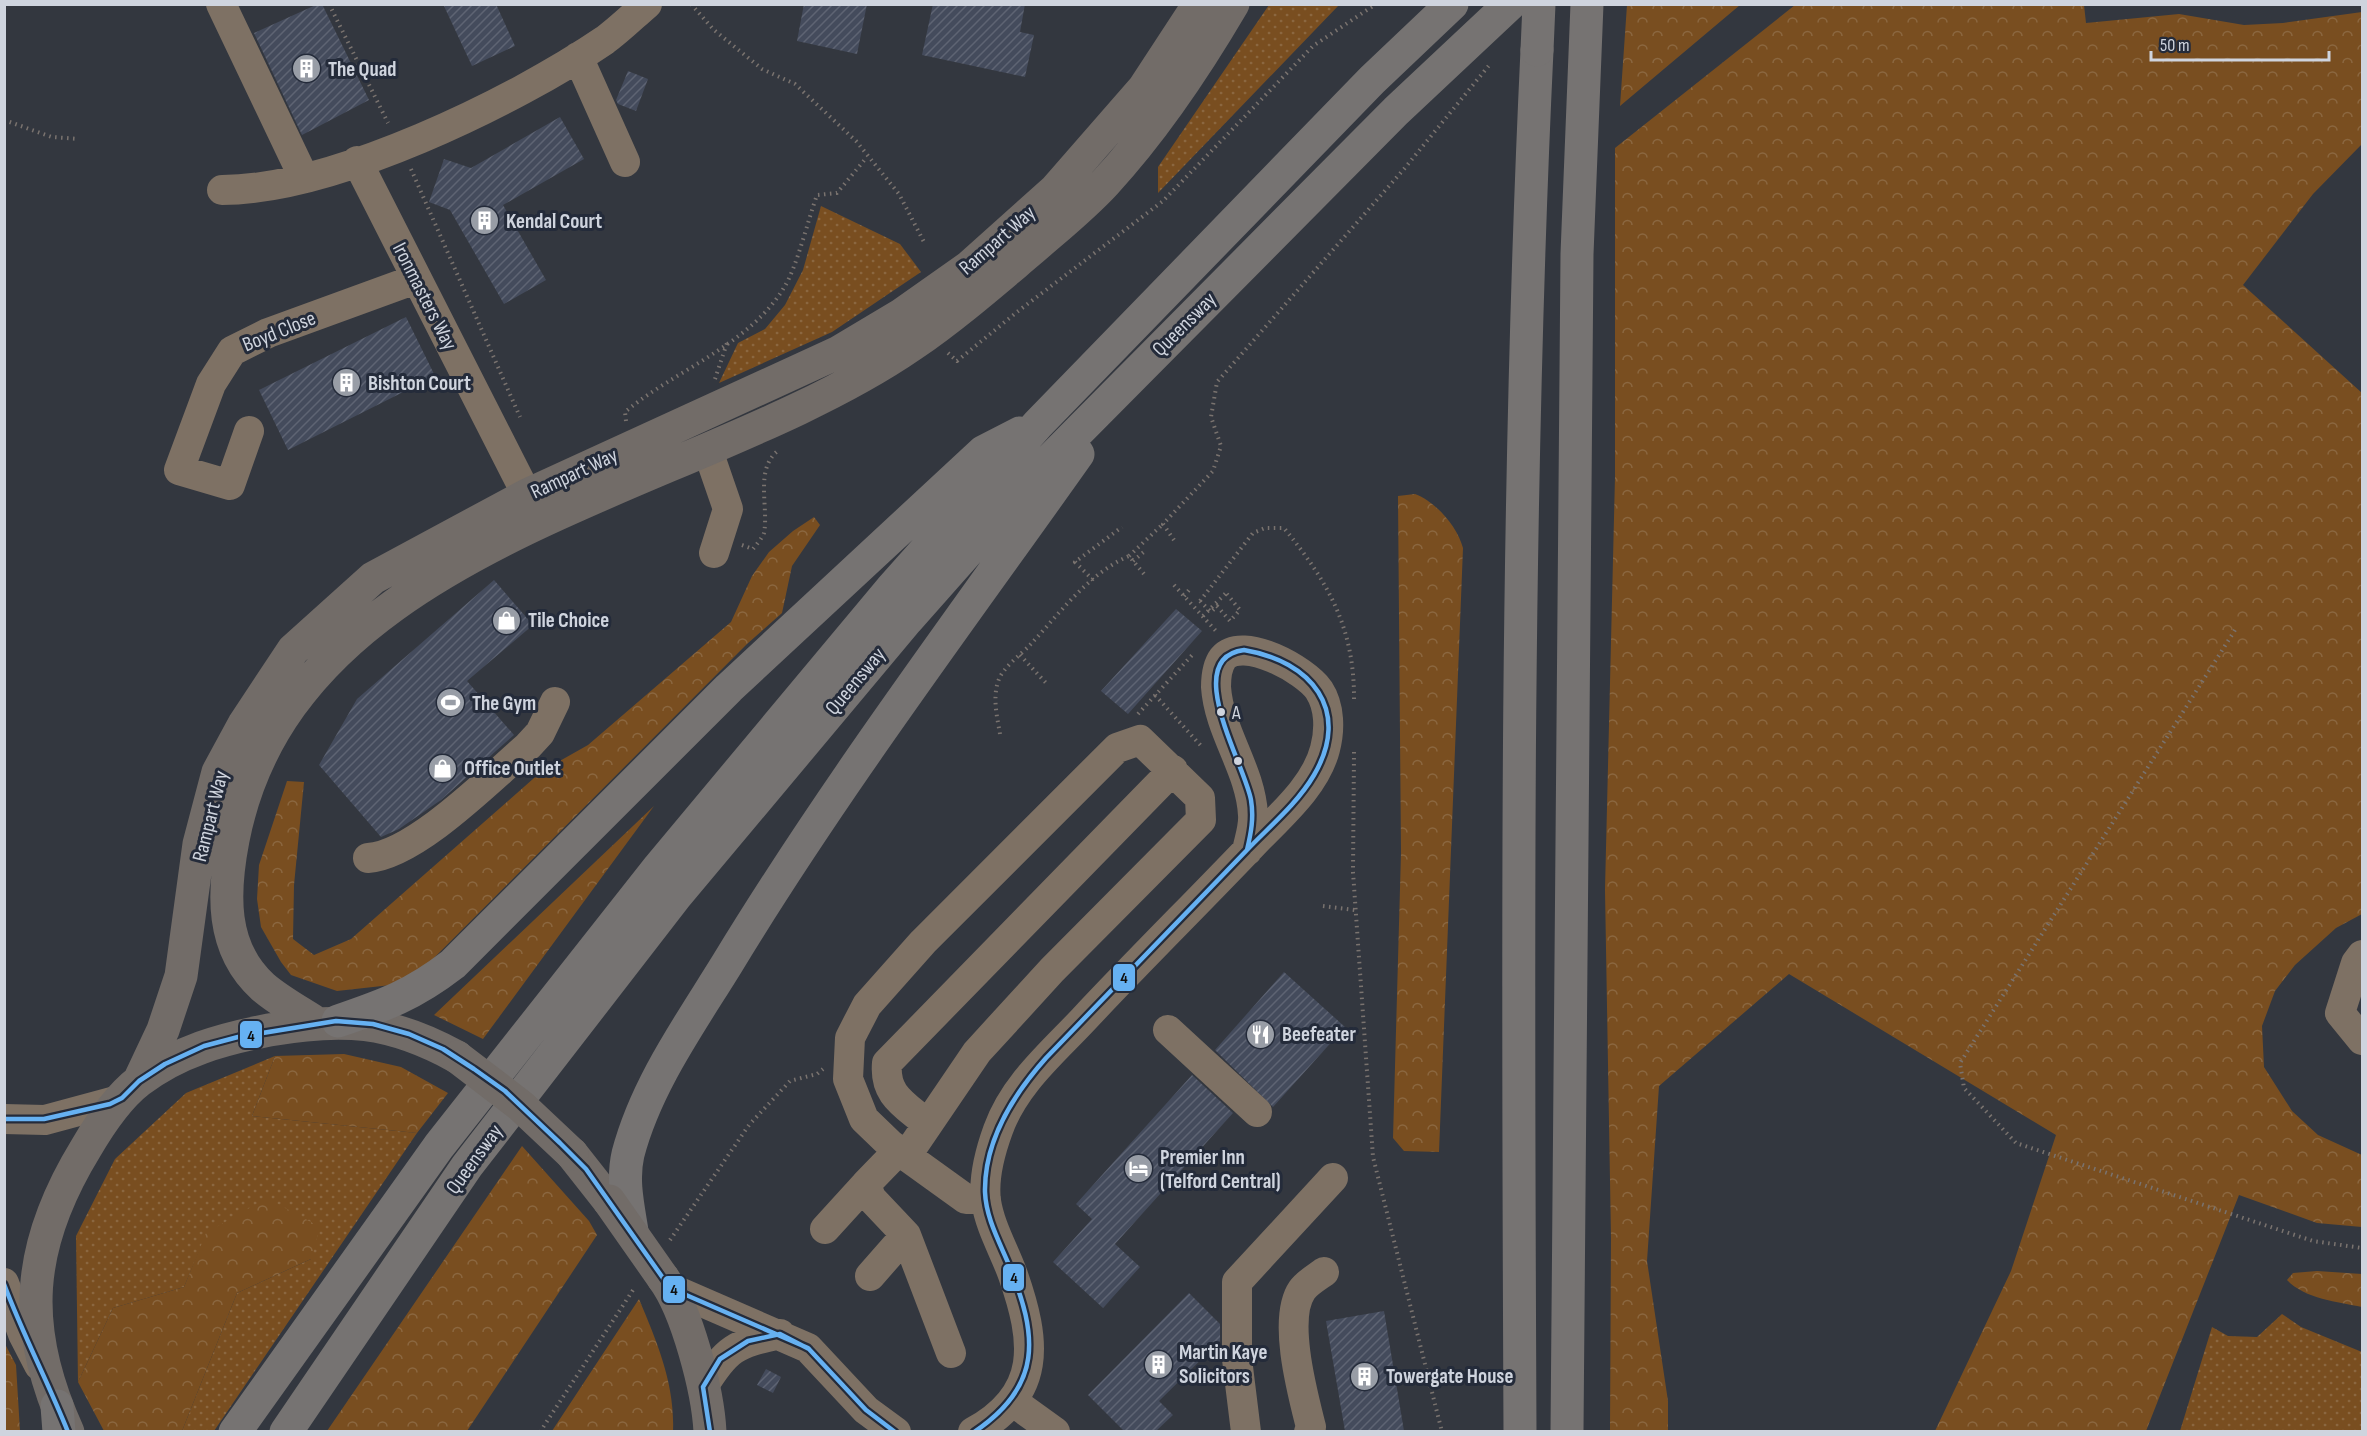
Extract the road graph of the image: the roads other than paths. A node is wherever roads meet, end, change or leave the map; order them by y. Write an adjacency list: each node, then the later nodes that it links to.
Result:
1 (221, 4): 12 (street)
2 (647, 4): 9 (street)
3 (1199, 4): 19 (main road, Rampart Way)
4 (1233, 4): 18 (main road, Rampart Way)
5 (1452, 4): 16 (highway, Queensway)
6 (1510, 4): 15 (highway, Queensway)
7 (1539, 4): 56 (highway, bridge)
8 (1587, 5): 57 (highway)
9 (578, 57): 10 (street); 11 (street)
10 (357, 161): 12 (street); 14 (street, Ironmasters Way)
11 (625, 162)
12 (304, 178): 13 (street)
13 (222, 190)
14 (416, 279): 17 (street, Boyd Close); 19 (street, Ironmasters Way)
15 (1112, 399): 36 (highway); 50 (highway, Queensway)
16 (1038, 424): 26 (highway); 49 (highway, Queensway)
17 (249, 431)
18 (708, 451): 20 (street); 26 (main road, Rampart Way)
19 (527, 495): 29 (main road, Rampart Way)
20 (716, 546)
21 (555, 702): 24 (street)
22 (1173, 770): 32 (street); 32 (street); 33 (street)
23 (1247, 851): 23 (street); 37 (street)
24 (368, 858)
25 (2362, 955): 28 (street)
26 (327, 1022): 29 (main road); 36 (main road, bridge)
27 (1168, 1030): 30 (street)
28 (2362, 1040)
29 (129, 1090): 31 (street); 47 (main road, Rampart Way)
30 (1257, 1112)
31 (4, 1119)
32 (926, 1123): 33 (street)
33 (903, 1152): 35 (street); 37 (street)
34 (1333, 1178): 54 (street)
35 (866, 1184): 38 (street); 39 (street)
36 (617, 1193): 42 (main road, bridge)
37 (986, 1199): 46 (street)
38 (825, 1229)
39 (906, 1235): 41 (street); 45 (street)
40 (1324, 1272): 55 (street)
41 (870, 1276)
42 (658, 1282): 44 (street); 48 (main road)
43 (4, 1283): 47 (street)
44 (780, 1334): 48 (street); 51 (street)
45 (951, 1353)
46 (1012, 1401): 52 (street); 53 (street)
47 (58, 1412)
48 (709, 1417)
49 (235, 1431)
50 (286, 1431)
51 (896, 1431)
52 (973, 1431)
53 (1055, 1431)
54 (1246, 1431)
55 (1309, 1431)
56 (1520, 1431)
57 (1567, 1431)

